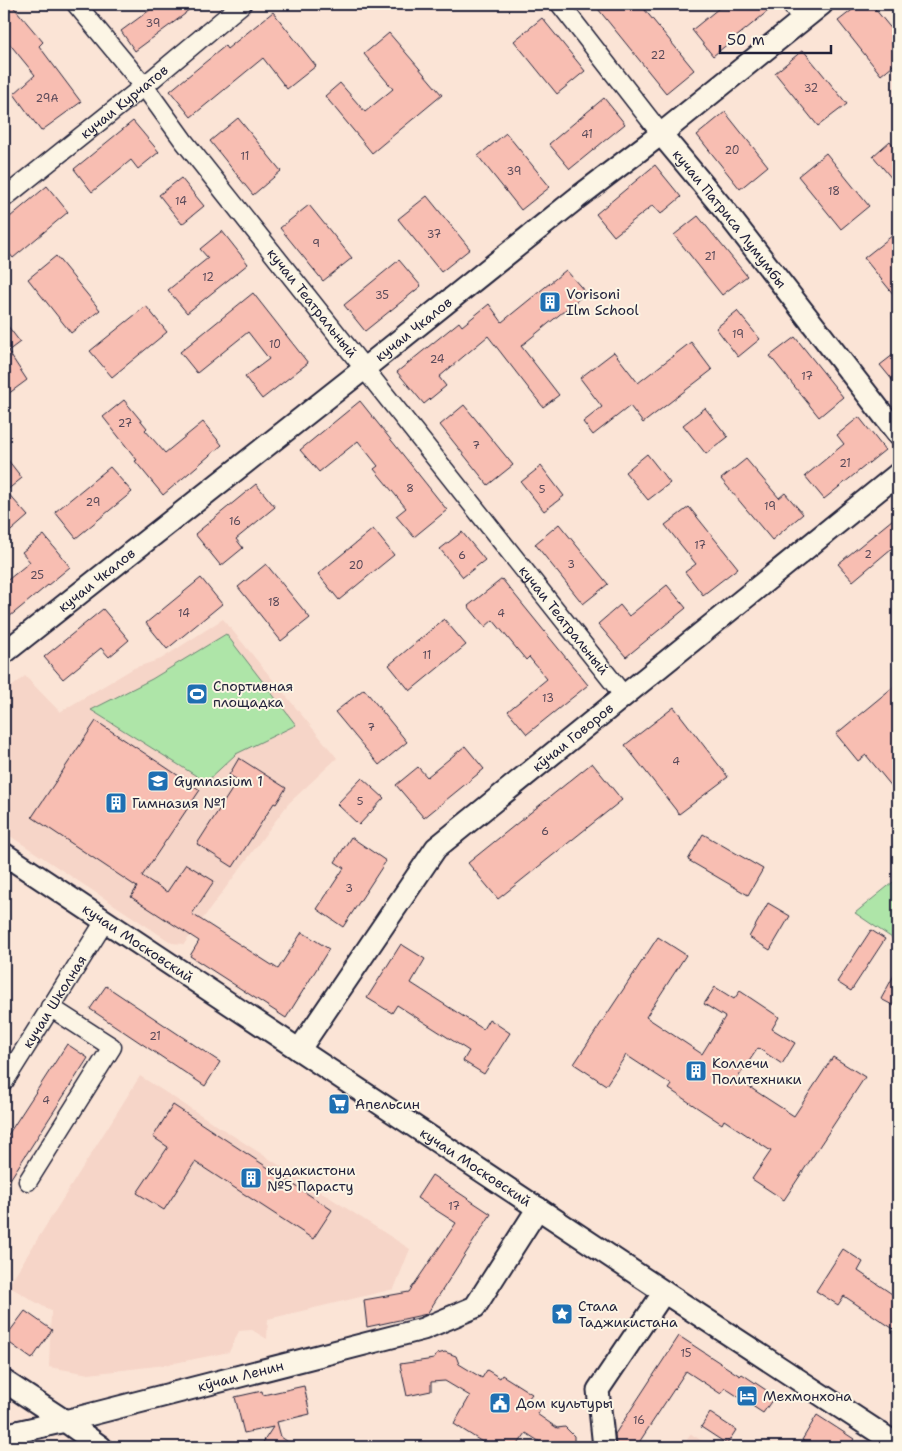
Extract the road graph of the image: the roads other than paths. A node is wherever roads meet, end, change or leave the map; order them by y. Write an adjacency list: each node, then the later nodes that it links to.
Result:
1 (76, 4): 6 (street, кучаи Театральный)
2 (242, 4): 6 (street, кучаи Курчатов)
3 (560, 4): 7 (street, кучаи Патриса Лумумбы)
4 (822, 4): 5 (street, кучаи Чкалов)
5 (797, 12): 7 (street, кучаи Чкалов)
6 (144, 86): 8 (street, кучаи Курчатов); 9 (street, кучаи Театральный)
7 (661, 134): 9 (street, кучаи Чкалов); 10 (street, кучаи Патриса Лумумбы)
8 (4, 198)
9 (365, 368): 12 (street, кучаи Чкалов); 13 (street, кучаи Театральный)
10 (898, 434)
11 (898, 474): 13 (street, кӯчаи Говоров)
12 (4, 653)
13 (624, 696): 17 (street, кӯчаи Говоров)
14 (4, 854): 15 (street, кучаи Московский)
15 (105, 921): 16 (street, кучаи Школная); 17 (street, кучаи Московский)
16 (50, 1007): 18 (street, кучаи Школная); 19 (street)
17 (299, 1050): 20 (street, кучаи Московский)
18 (4, 1082)
19 (28, 1181)
20 (538, 1208): 21 (street, кучаи Московский); 23 (street, кӯчаи Ленин)
21 (664, 1292): 25 (street, кучаи Московский); 27 (street)
22 (4, 1381): 23 (street)
23 (65, 1421): 24 (street, кӯчаи Ленин); 26 (street)
24 (4, 1435)
25 (898, 1445)
26 (101, 1447)
27 (604, 1447)

